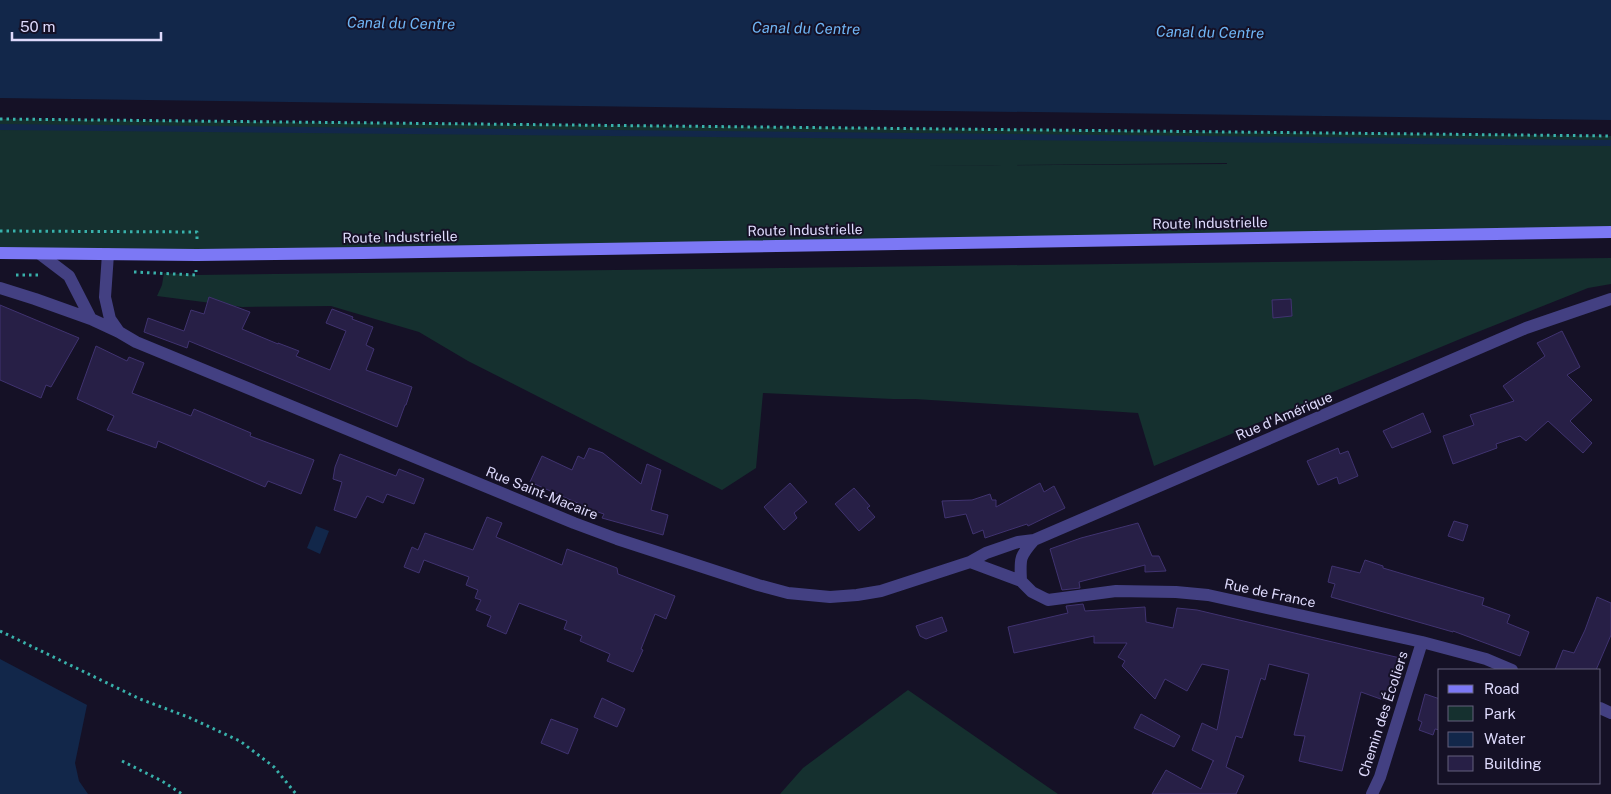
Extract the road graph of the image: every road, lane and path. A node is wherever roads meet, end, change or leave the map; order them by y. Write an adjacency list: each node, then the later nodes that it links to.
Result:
1 (0, 119): 2 (path)
2 (1611, 136)
3 (0, 231): 4 (path)
4 (197, 232)
5 (1611, 232): 8 (main road, Route Industrielle)
6 (0, 253): 7 (main road, Route Industrielle)
7 (40, 254): 8 (main road, Route Industrielle); 12 (street)
8 (108, 254): 9 (street)
9 (106, 272): 11 (path); 16 (street)
10 (10, 274): 12 (path)
11 (196, 275)
12 (69, 276): 15 (street)
13 (0, 288): 15 (street, Rue Saint-Macaire)
14 (1611, 299): 17 (street, Rue d'Amérique)
15 (90, 320): 16 (street, Rue Saint-Macaire)
16 (119, 332): 18 (street, Rue Saint-Macaire)
17 (1034, 540): 18 (street, Rue d'Amérique); 19 (street)
18 (970, 562): 19 (street, Rue de France)
19 (1021, 581): 21 (street, Rue de France)
20 (0, 631): 25 (path)
21 (1422, 642): 22 (street, Rue de France); 26 (street, Chemin des Écoliers)
22 (1510, 669)
23 (122, 761): 24 (path)
24 (182, 794)
25 (296, 794)
26 (1372, 794)

